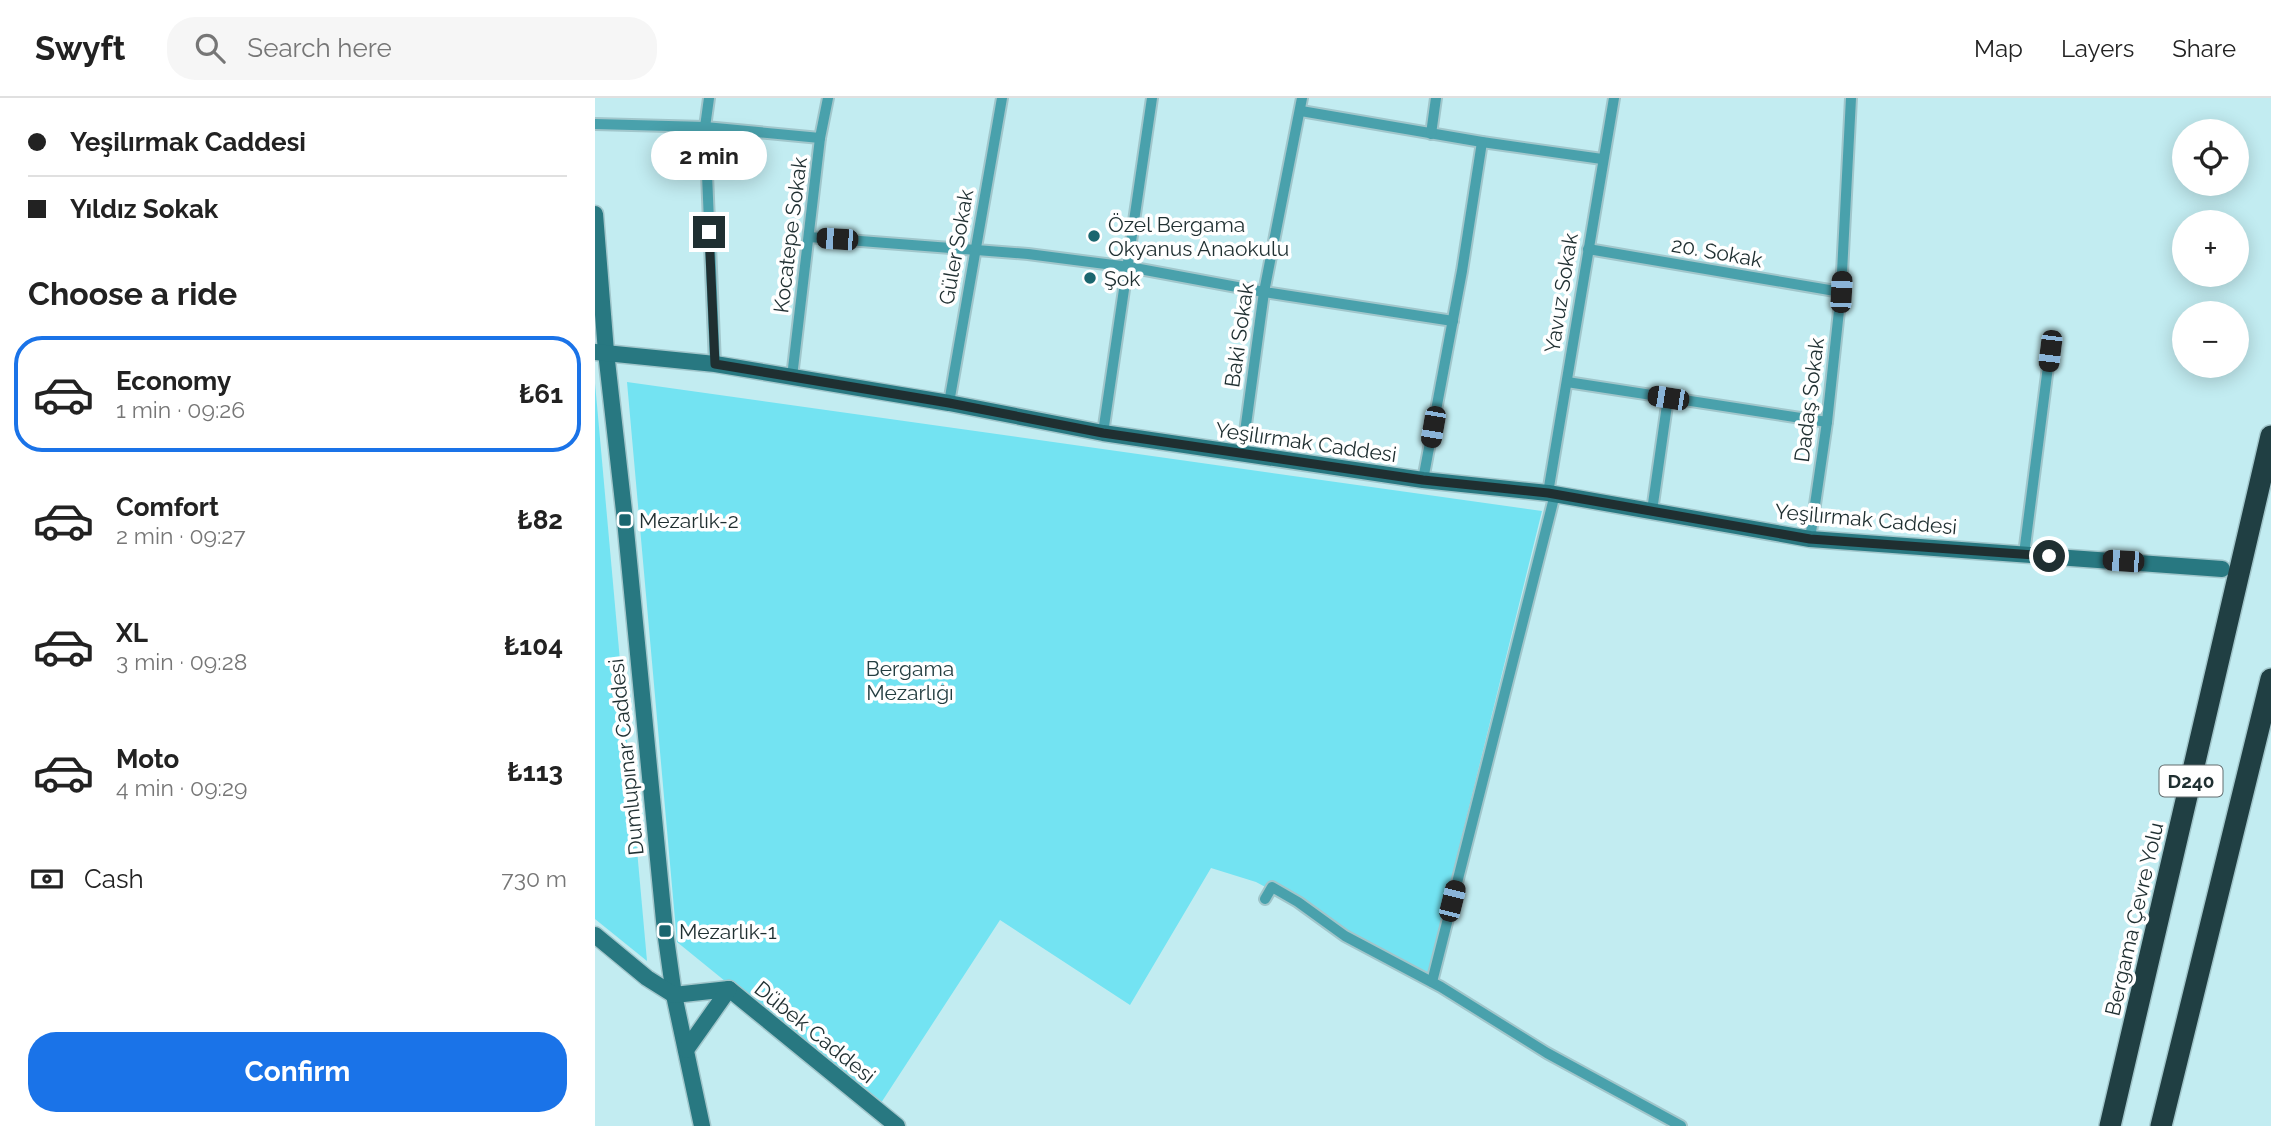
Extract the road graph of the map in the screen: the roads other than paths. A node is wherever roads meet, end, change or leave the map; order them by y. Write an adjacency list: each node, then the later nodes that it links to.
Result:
1 (709, 98): 11 (street)
2 (828, 98): 13 (street, Kocatepe Sokak)
3 (1003, 98): 19 (street, Güler Sokak)
4 (1152, 98): 20 (street)
5 (1302, 98): 9 (street, Baki Sokak)
6 (1436, 98): 12 (street)
7 (1614, 98): 15 (street, Yavuz Sokak)
8 (1851, 98): 22 (street, Dadaş Sokak)
9 (1301, 111): 12 (street); 21 (street, Baki Sokak)
10 (595, 124): 11 (street)
11 (705, 127): 13 (street); 26 (street)
12 (1430, 134): 14 (street)
13 (820, 138): 17 (street, Kocatepe Sokak)
14 (1482, 142): 15 (street); 23 (street)
15 (1602, 159): 18 (street, Yavuz Sokak)
16 (595, 214): 25 (street, Dumlupınar Caddesi)
17 (809, 237): 19 (street); 27 (street, Kocatepe Sokak)
18 (1588, 249): 22 (street, 20. Sokak); 28 (street, Yavuz Sokak)
19 (975, 250): 20 (street); 30 (street, Güler Sokak)
20 (1129, 267): 21 (street); 32 (street)
21 (1263, 292): 23 (street); 34 (street, Baki Sokak)
22 (1841, 292): 31 (street, Dadaş Sokak)
23 (1453, 321): 35 (street)
24 (2050, 351): 39 (street)
25 (600, 352): 26 (street, Yeşilırmak Caddesi); 46 (street, Dumlupınar Caddesi)
26 (715, 364): 27 (street, Yeşilırmak Caddesi)
27 (792, 377): 30 (street, Yeşilırmak Caddesi)
28 (1567, 382): 29 (street); 36 (street, Yavuz Sokak)
29 (1668, 398): 31 (street); 37 (street)
30 (949, 403): 32 (street, Yeşilırmak Caddesi)
31 (1827, 422): 38 (street, Dadaş Sokak)
32 (1103, 433): 34 (street, Yeşilırmak Caddesi)
33 (2271, 436): 51 (highway, Bergama Çevre Yolu / D240)
34 (1243, 454): 35 (street, Yeşilırmak Caddesi)
35 (1423, 480): 36 (street, Yeşilırmak Caddesi)
36 (1552, 494): 37 (street, Yeşilırmak Caddesi); 44 (street, Yavuz Sokak)
37 (1651, 511): 38 (street, Yeşilırmak Caddesi)
38 (1810, 539): 39 (street, Yeşilırmak Caddesi)
39 (2024, 554): 40 (street, Yeşilırmak Caddesi)
40 (2222, 569)
41 (2271, 678): 52 (highway, D240)
42 (1265, 899): 44 (street)
43 (595, 935): 46 (street)
44 (1432, 982): 50 (street)
45 (729, 989): 46 (street, Dübek Caddesi); 47 (street); 49 (street, Dübek Caddesi)
46 (674, 995): 47 (street, Dumlupınar Caddesi)
47 (686, 1050): 48 (street, Dumlupınar Caddesi)
48 (702, 1126)
49 (897, 1126)
50 (1681, 1126)
51 (2109, 1126)
52 (2161, 1126)

